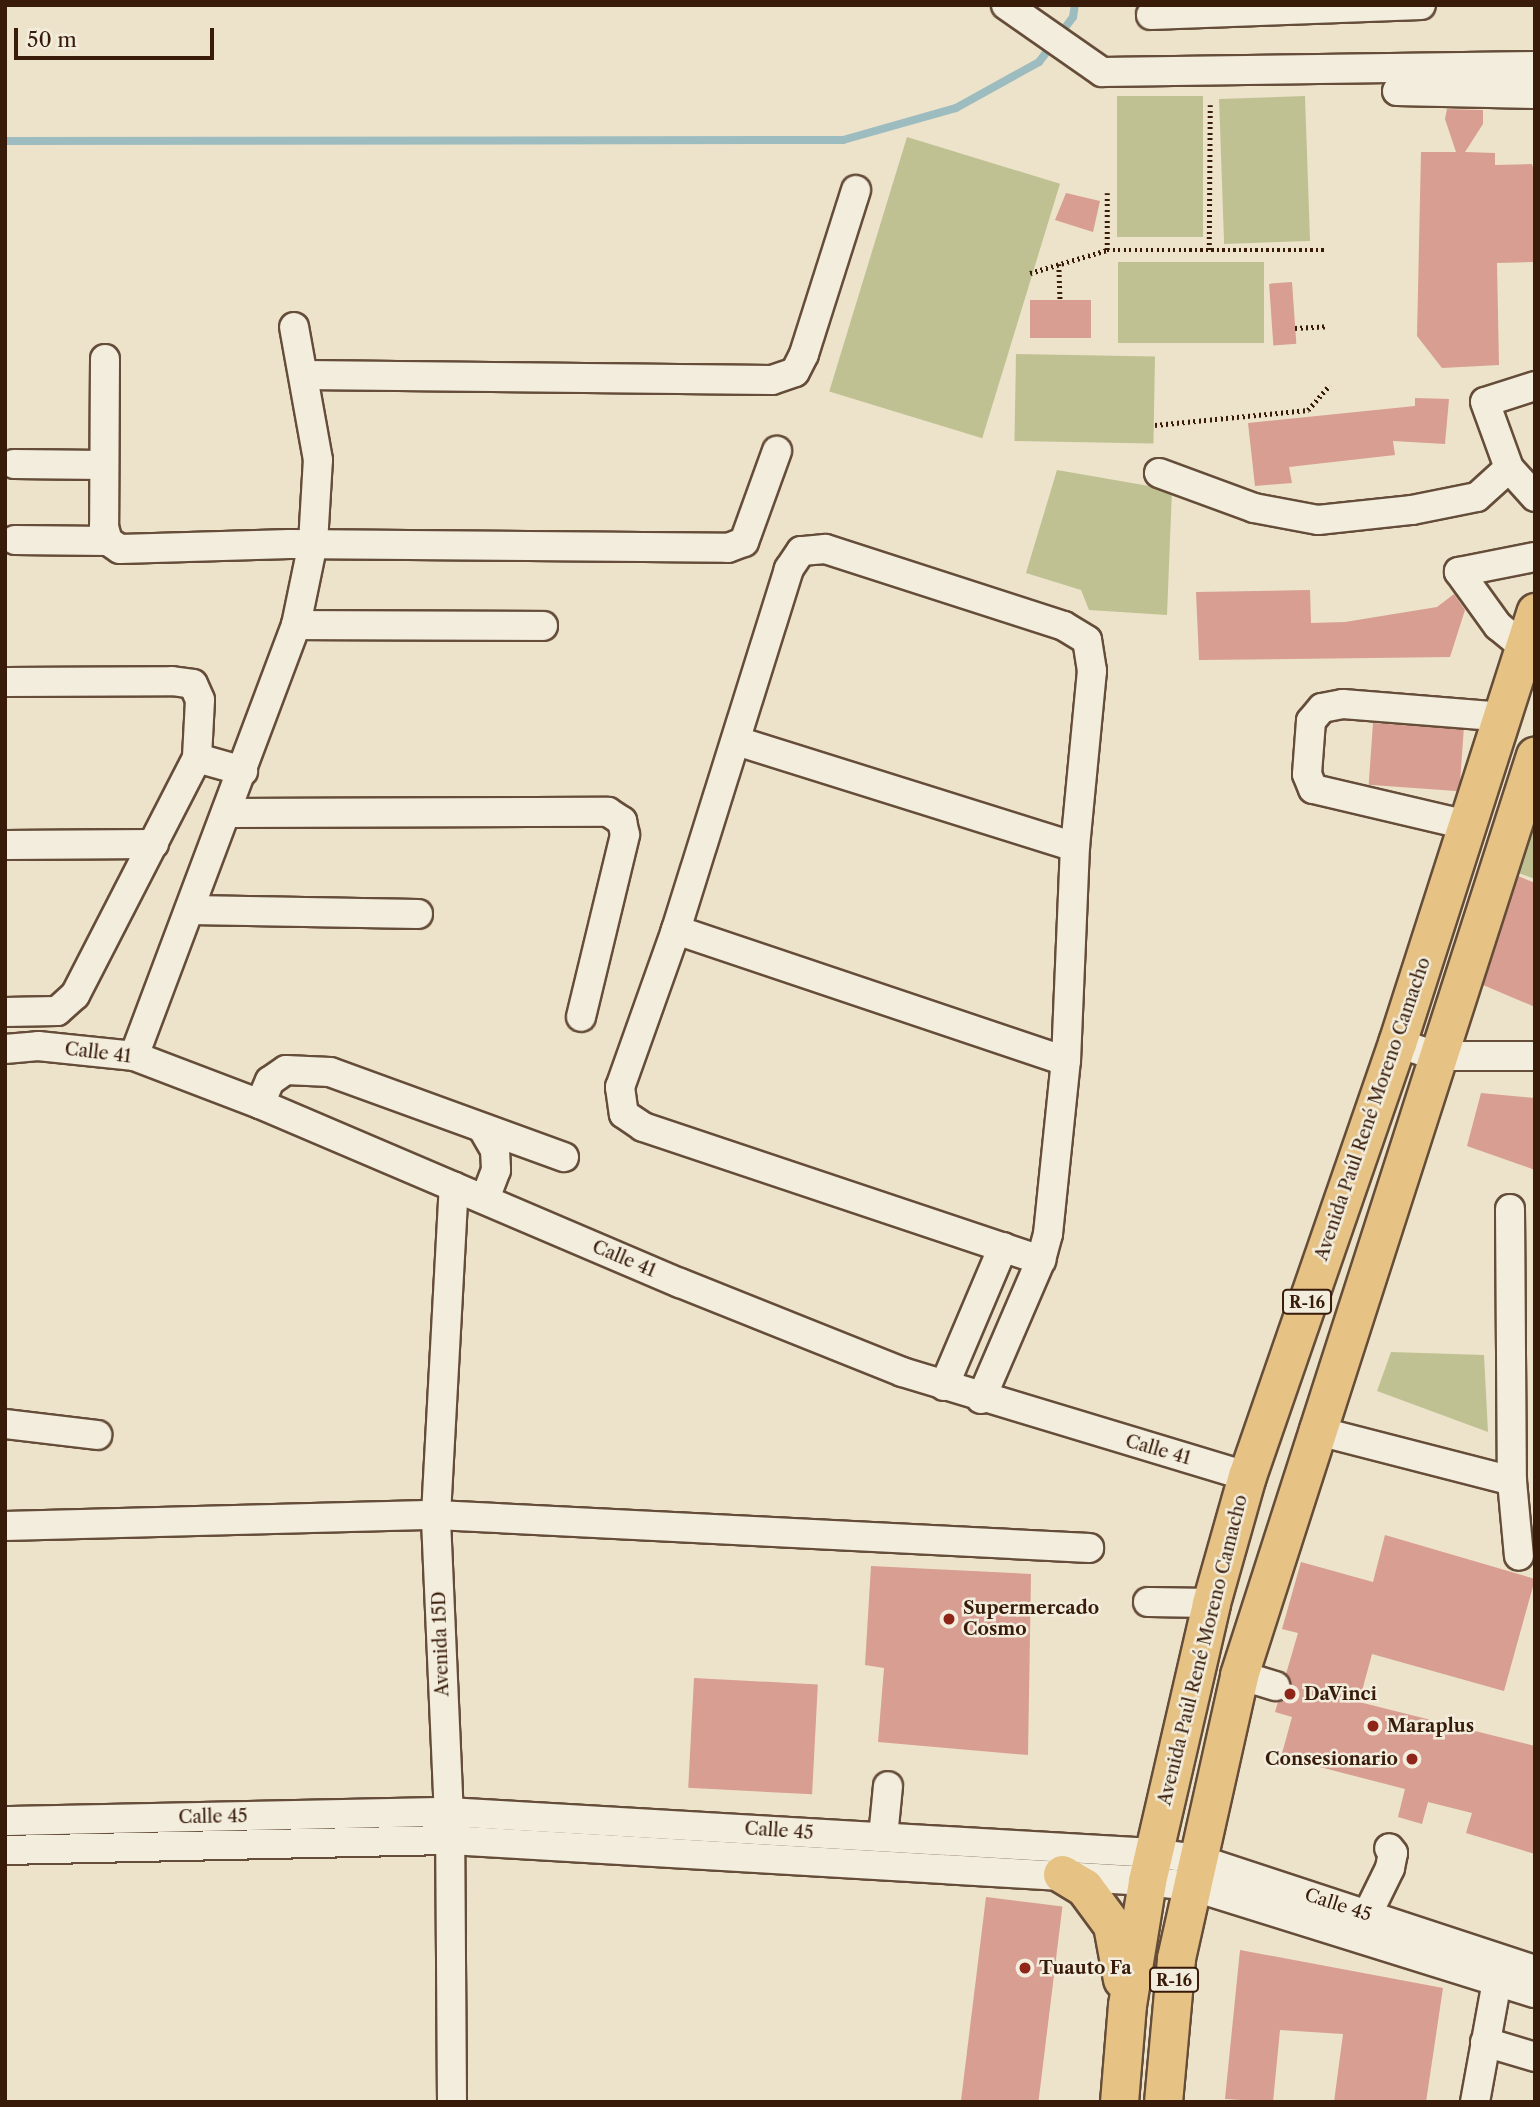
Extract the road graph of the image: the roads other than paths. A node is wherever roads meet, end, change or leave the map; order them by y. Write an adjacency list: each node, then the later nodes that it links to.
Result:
1 (1006, 5): 4 (street)
2 (1420, 5): 3 (street)
3 (1151, 16)
4 (1535, 66)
5 (1397, 91): 6 (street)
6 (1535, 94)
7 (856, 190): 10 (street)
8 (295, 327): 10 (street)
9 (104, 359): 14 (street)
10 (304, 375): 20 (street)
11 (1535, 386): 15 (street)
12 (777, 451): 20 (street)
13 (14, 464): 14 (street)
14 (104, 465): 19 (street)
15 (1509, 468): 16 (street); 17 (street)
16 (1159, 473)
17 (1535, 497)
18 (15, 540): 19 (street)
19 (108, 541): 20 (street)
20 (313, 544): 23 (street)
21 (1535, 556): 25 (street)
22 (1535, 612): 25 (main road, Avenida Paúl René Moreno Camacho / R-16)
23 (296, 625): 24 (street); 31 (street)
24 (543, 626)
25 (1524, 647): 27 (main road, Avenida Paúl René Moreno Camacho / R-16)
26 (5, 682): 30 (street)
27 (1503, 717): 33 (main road, Avenida Paúl René Moreno Camacho / R-16); 33 (street)
28 (737, 741): 36 (street); 36 (street); 39 (street)
29 (1535, 755): 45 (main road, R-16)
30 (197, 758): 31 (street); 34 (street)
31 (243, 771): 32 (street)
32 (228, 813): 37 (street); 41 (street)
33 (1467, 825): 42 (main road, Avenida Paúl René Moreno Camacho / R-16)
34 (154, 844): 35 (street); 40 (street)
35 (5, 845)
36 (1075, 848): 47 (street)
37 (191, 910): 38 (street); 44 (street)
38 (418, 914)
39 (676, 930): 47 (street); 54 (street)
40 (5, 1012)
41 (581, 1017)
42 (1397, 1043): 45 (street); 61 (main road, Avenida Paúl René Moreno Camacho / R-16)
43 (5, 1049): 44 (street, Calle 41)
44 (134, 1056): 48 (street, Calle 41)
45 (1437, 1056): 46 (street); 59 (main road, R-16)
46 (1535, 1056)
47 (1066, 1061): 55 (street)
48 (260, 1104): 49 (street); 51 (street, Calle 41)
49 (484, 1131): 50 (street); 52 (street)
50 (564, 1157)
51 (454, 1186): 52 (street, Calle 41); 63 (street, Avenida 15D)
52 (485, 1199): 56 (street, Calle 41)
53 (1510, 1209): 62 (street)
54 (1003, 1247): 55 (street); 56 (street)
55 (1041, 1260): 57 (street)
56 (944, 1387): 57 (street, Calle 41)
57 (981, 1399): 61 (street, Calle 41)
58 (5, 1424): 60 (street)
59 (1314, 1430): 62 (street); 69 (main road, R-16)
60 (97, 1435)
61 (1247, 1476): 68 (main road, Avenida Paúl René Moreno Camacho / R-16)
62 (1512, 1482): 66 (street)
63 (436, 1515): 64 (street); 65 (street); 73 (street, Avenida 15D)
64 (5, 1526)
65 (1088, 1548)
66 (1519, 1556)
67 (1148, 1602): 68 (street)
68 (1212, 1603): 77 (main road, Avenida Paúl René Moreno Camacho / R-16)
69 (1239, 1675): 70 (street); 78 (main road, R-16)
70 (1275, 1686)
71 (888, 1786): 74 (street)
72 (5, 1821): 73 (street, Calle 45)
73 (449, 1826): 74 (street, Calle 45); 76 (street, Calle 45); 79 (street, Calle 45); 87 (street, Avenida 15D)
74 (883, 1837): 77 (street, Calle 45)
75 (1389, 1848): 80 (street)
76 (5, 1850)
77 (1150, 1867): 78 (street, Calle 45); 79 (street, Calle 45); 84 (main road, Avenida Paúl René Moreno Camacho / R-16)
78 (1194, 1872): 80 (street, Calle 45); 82 (street, Calle 45); 89 (main road, R-16)
79 (1062, 1874): 84 (main road)
80 (1367, 1915): 81 (street, Calle 45)
81 (1535, 1970)
82 (1497, 1981): 83 (street, Calle 45); 85 (street)
83 (1535, 1993)
84 (1127, 2006): 88 (main road, Avenida Paúl René Moreno Camacho / R-16)
85 (1485, 2042): 86 (street); 90 (street)
86 (1535, 2057)
87 (452, 2102)
88 (1119, 2102)
89 (1163, 2102)
90 (1475, 2102)

